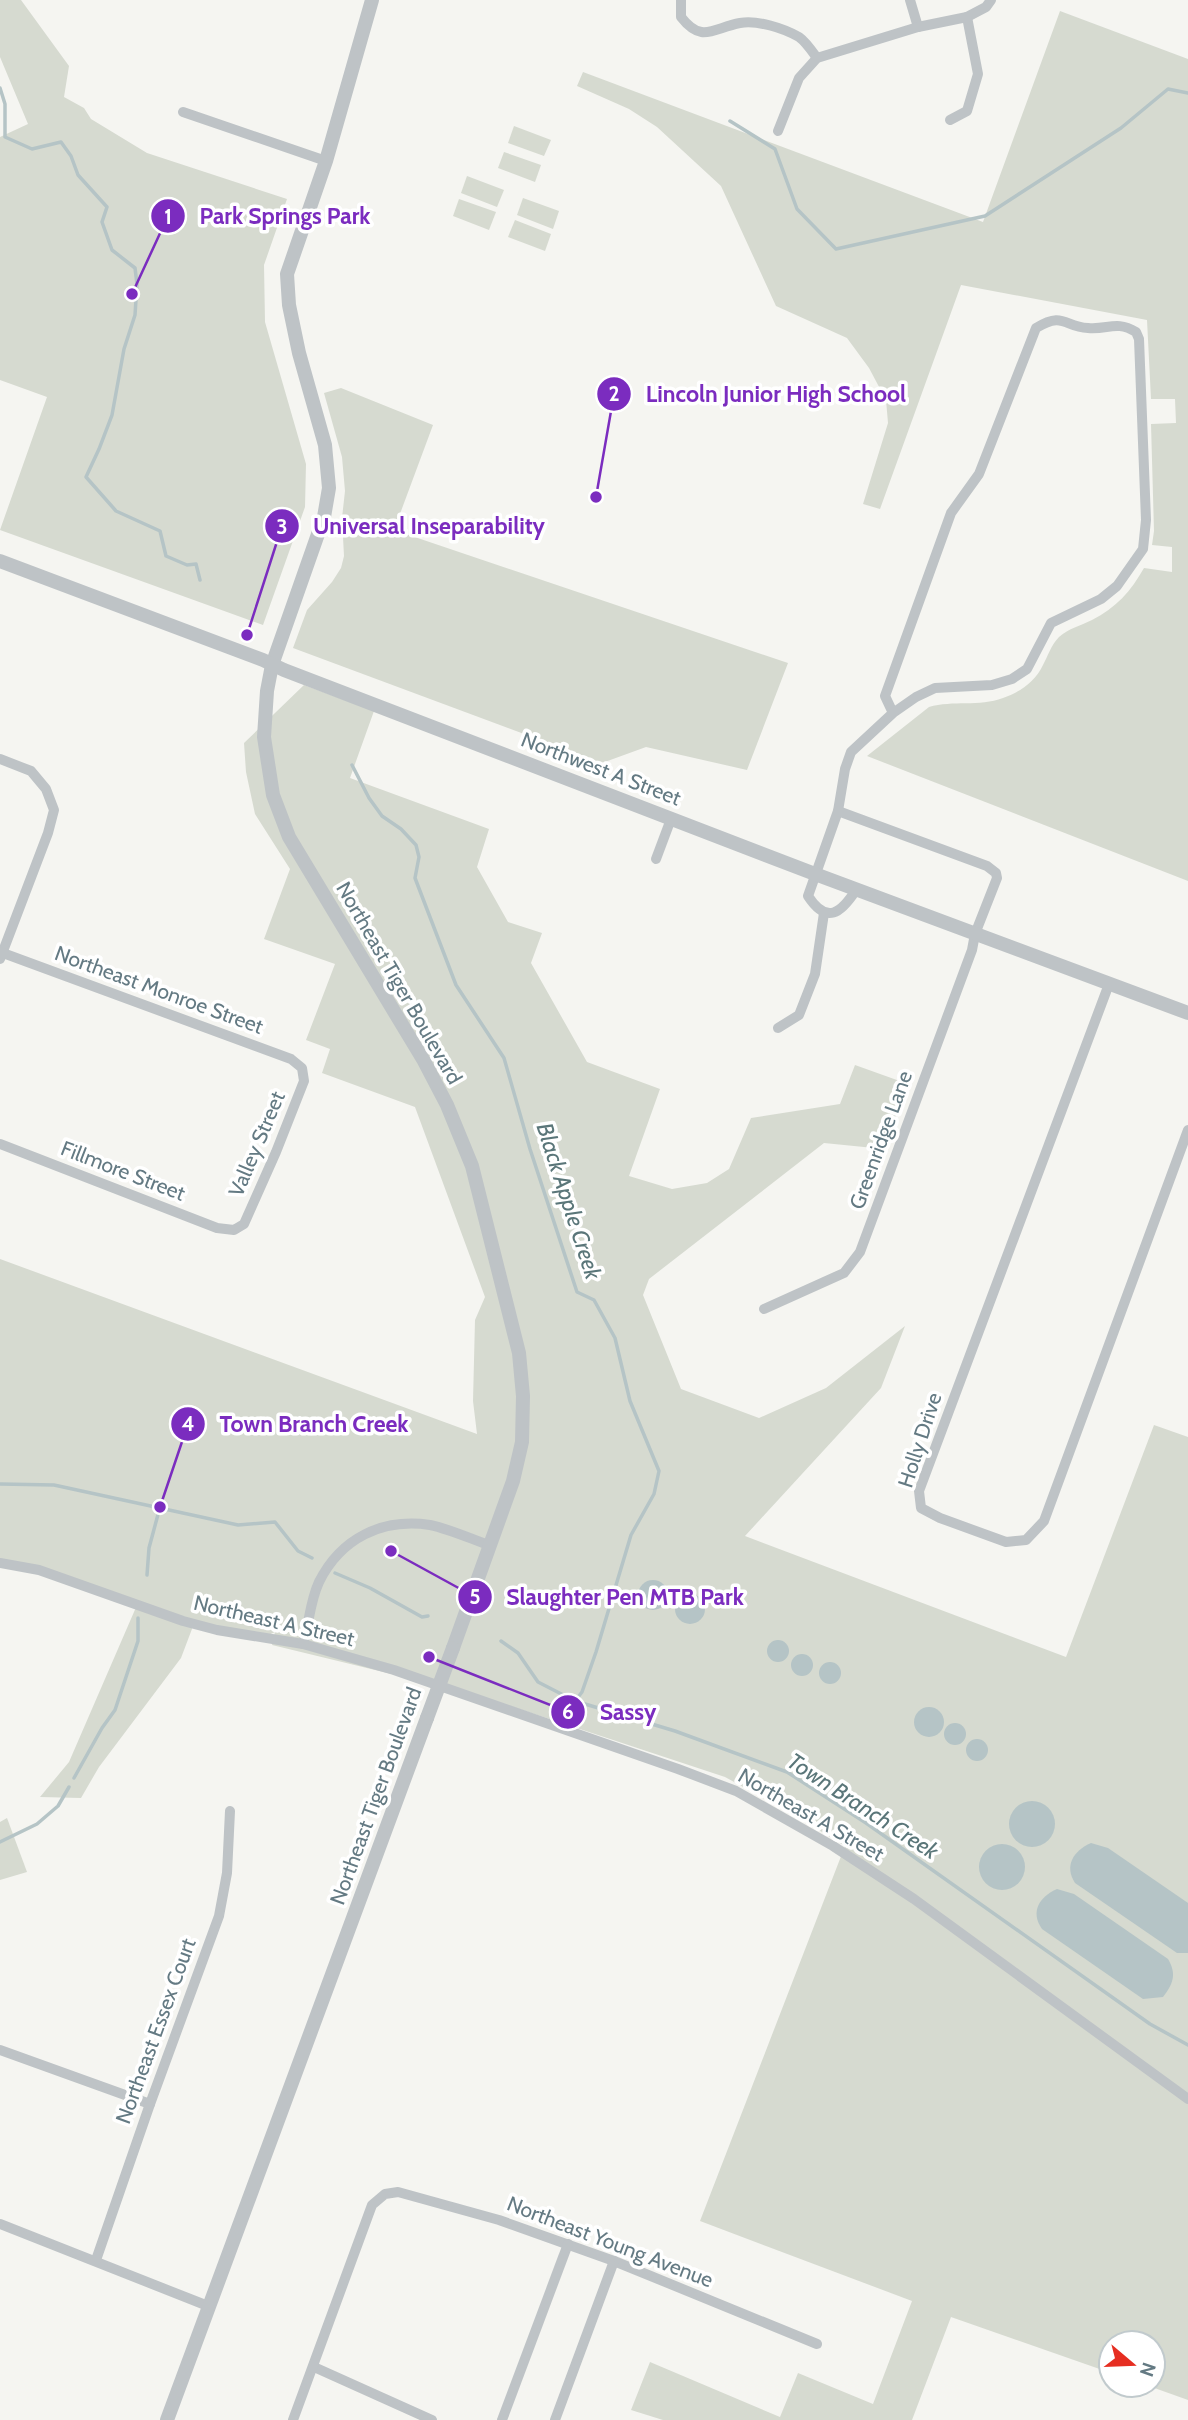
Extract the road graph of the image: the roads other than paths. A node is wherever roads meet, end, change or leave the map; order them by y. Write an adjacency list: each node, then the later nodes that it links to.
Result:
1 (372, 0): 11 (street, Northeast Tiger Boulevard)
2 (681, 0): 7 (street)
3 (910, 0): 6 (street)
4 (991, 0): 5 (street)
5 (967, 17): 6 (street); 9 (street)
6 (918, 27): 7 (street)
7 (817, 58): 10 (street)
8 (183, 112): 11 (street)
9 (950, 120)
10 (778, 131)
11 (326, 161): 13 (street, Northeast Tiger Boulevard)
12 (0, 561): 13 (street, Northwest A Street)
13 (272, 665): 17 (street, Northwest A Street); 32 (street, Northeast Tiger Boulevard)
14 (893, 713): 14 (street); 16 (street)
15 (0, 759): 23 (street)
16 (838, 811): 19 (street); 22 (street, Greenridge Lane)
17 (671, 819): 18 (street); 19 (street, Northwest A Street)
18 (656, 859)
19 (815, 874): 20 (street, Northwest A Street); 21 (street)
20 (856, 890): 21 (street); 22 (street, Northwest A Street)
21 (824, 913): 26 (street)
22 (975, 934): 24 (street, Northwest A Street); 31 (street, Greenridge Lane)
23 (1, 955): 27 (street, Northeast Monroe Street)
24 (1109, 984): 25 (street, Northwest A Street); 28 (street, Holly Drive)
25 (1188, 1013)
26 (778, 1028)
27 (302, 1068): 30 (street, Valley Street)
28 (1188, 1130)
29 (0, 1144): 30 (street, Fillmore Street)
30 (234, 1230)
31 (764, 1309)
32 (491, 1546): 34 (street); 43 (street, Northeast Tiger Boulevard, bridge)
33 (0, 1563): 34 (street, Northeast A Street)
34 (303, 1644): 37 (street, Northeast A Street)
35 (230, 1811): 38 (street, Northeast Essex Court)
36 (0, 2050): 38 (street)
37 (1188, 2099)
38 (150, 2104): 41 (street, Northeast Essex Court)
39 (0, 2224): 41 (street)
40 (568, 2245): 42 (street, Northeast Young Avenue); 45 (street, Northeast Young Avenue); 49 (street)
41 (96, 2260): 43 (street)
42 (614, 2260): 44 (street, Northeast Young Avenue); 50 (street)
43 (208, 2306): 46 (street, Northeast Tiger Boulevard)
44 (817, 2344)
45 (314, 2367): 47 (street); 48 (street)
46 (167, 2420)
47 (293, 2420)
48 (432, 2420)
49 (502, 2420)
50 (555, 2420)

